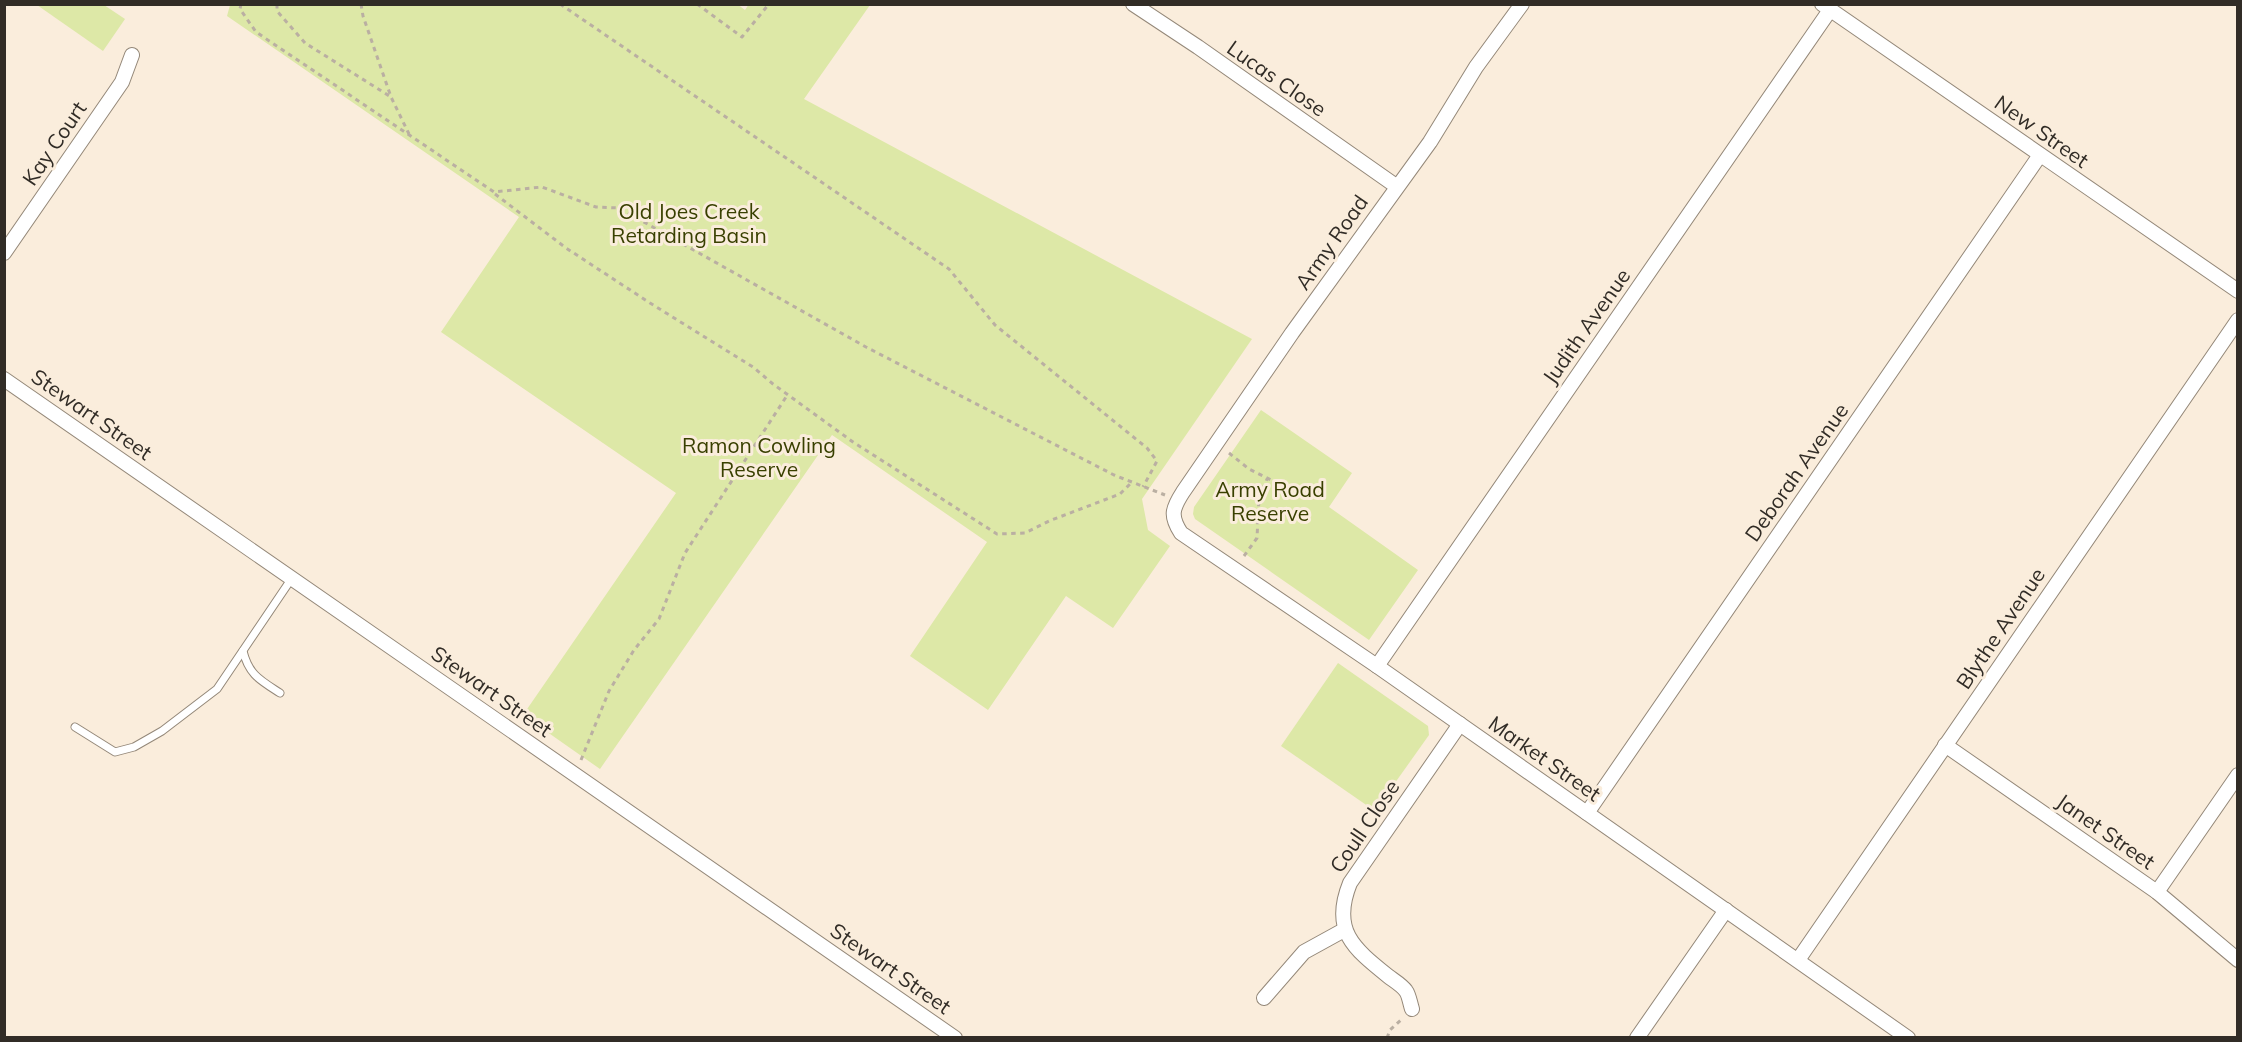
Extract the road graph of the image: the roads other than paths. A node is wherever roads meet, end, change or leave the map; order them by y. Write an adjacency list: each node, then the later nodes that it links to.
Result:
1 (1133, 4): 6 (street, Lucas Close)
2 (1522, 4): 6 (street, Army Road)
3 (1826, 7): 5 (street, New Street); 14 (street, Judith Avenue)
4 (132, 55): 7 (street, Kay Court)
5 (2040, 155): 8 (street, New Street); 20 (street, Deborah Avenue)
6 (1396, 186): 11 (street, Army Road)
7 (4, 253)
8 (2238, 291)
9 (2238, 320): 18 (street, Blythe Avenue)
10 (4, 379): 12 (street, Stewart Street)
11 (1174, 505): 14 (street, Market Street)
12 (292, 578): 13 (lane); 28 (street, Stewart Street)
13 (243, 651): 15 (lane); 17 (lane)
14 (1377, 666): 16 (street, Market Street)
15 (280, 693)
16 (1460, 724): 20 (street, Market Street); 23 (street, Coull Close)
17 (75, 727)
18 (1946, 745): 21 (street, Janet Street); 24 (street, Blythe Avenue)
19 (2238, 775): 21 (street)
20 (1587, 813): 22 (street, Market Street)
21 (2157, 892): 25 (street, Janet Street)
22 (1726, 910): 24 (street, Market Street); 29 (street)
23 (1344, 930): 26 (street); 27 (street)
24 (1798, 960): 30 (street, Market Street)
25 (2238, 960)
26 (1264, 998)
27 (1412, 1008)
28 (955, 1038)
29 (1637, 1038)
30 (1908, 1038)

